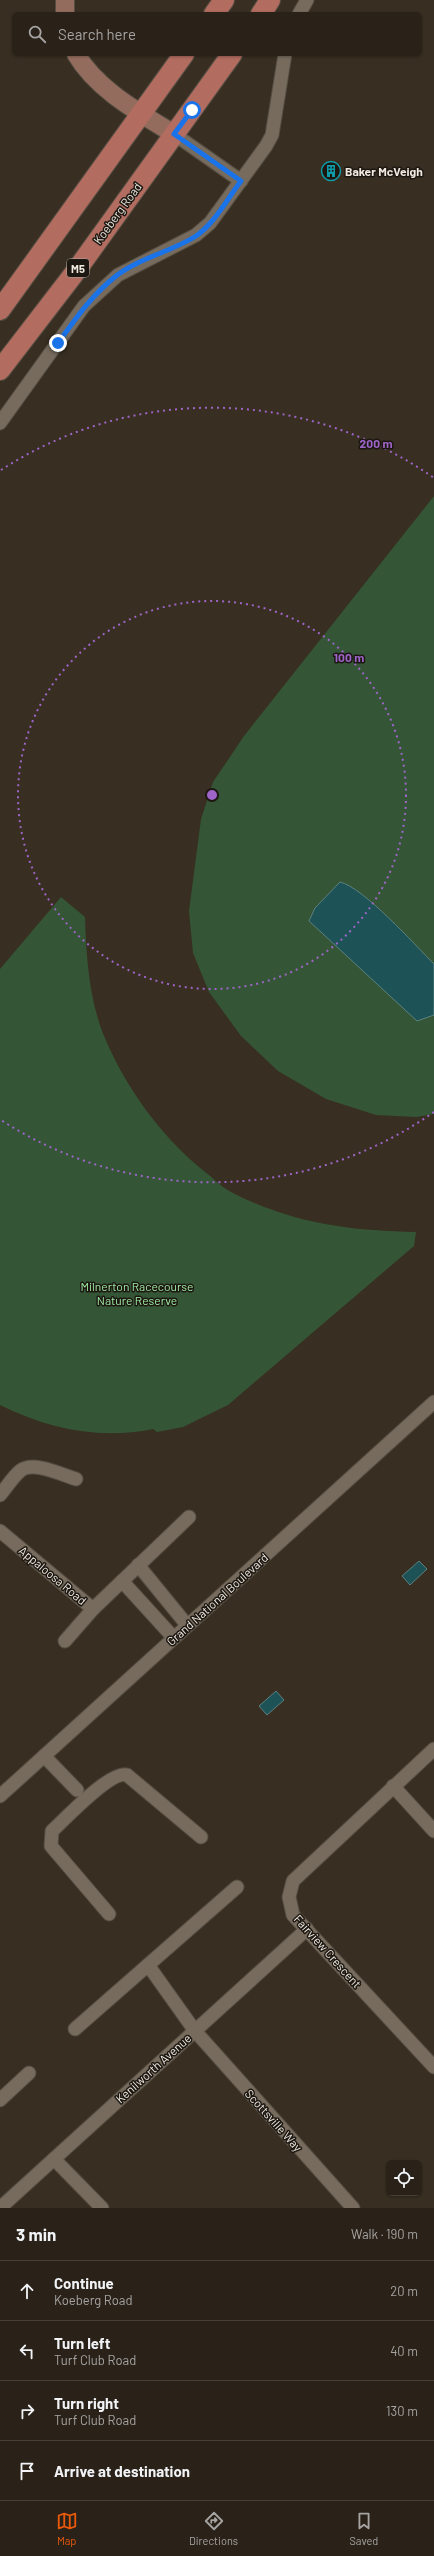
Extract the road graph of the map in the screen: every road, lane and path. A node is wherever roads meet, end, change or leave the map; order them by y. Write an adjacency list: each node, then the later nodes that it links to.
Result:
1 (65, 0): 5 (main road)
2 (224, 0): 6 (main road)
3 (270, 0): 7 (main road)
4 (307, 0): 8 (street)
5 (65, 12)
6 (215, 12)
7 (262, 12)
8 (299, 12)
9 (77, 56): 13 (main road)
10 (183, 56): 13 (main road)
11 (231, 56): 14 (main road, Koeberg Road / M5)
12 (285, 56): 15 (street)
13 (142, 114): 14 (main road); 16 (main road)
14 (174, 134): 15 (street); 17 (main road, Koeberg Road / M5)
15 (241, 181): 18 (street)
16 (0, 310)
17 (0, 370)
18 (0, 423)
19 (434, 1402): 27 (street, Grand National Boulevard)
20 (76, 1479): 21 (street)
21 (0, 1495)
22 (189, 1517): 24 (street, Appaloosa Road)
23 (0, 1530): 26 (street, Appaloosa Road)
24 (138, 1565): 25 (street, Appaloosa Road); 27 (street)
25 (122, 1581): 26 (street, Appaloosa Road); 28 (street)
26 (92, 1609): 29 (street)
27 (188, 1625): 28 (street, Grand National Boulevard)
28 (173, 1637): 31 (street, Grand National Boulevard)
29 (65, 1641)
30 (434, 1749): 32 (street, Fairview Crescent)
31 (44, 1756): 33 (street); 34 (street, Grand National Boulevard)
32 (394, 1786): 35 (street); 39 (street, Fairview Crescent)
33 (77, 1790)
34 (0, 1796)
35 (434, 1830)
36 (201, 1837): 38 (street)
37 (237, 1887): 40 (street)
38 (109, 1914)
39 (306, 1929): 42 (street, Kenilworth Avenue); 43 (street, Fairview Crescent)
40 (148, 1965): 41 (street); 42 (street, Scottsville Way)
41 (75, 2029)
42 (194, 2031): 46 (street, Kenilworth Avenue); 49 (street, Scottsville Way)
43 (434, 2067)
44 (30, 2073): 45 (street)
45 (0, 2100)
46 (54, 2159): 47 (street, Kenilworth Avenue); 48 (street)
47 (0, 2208)
48 (102, 2208)
49 (353, 2208)

